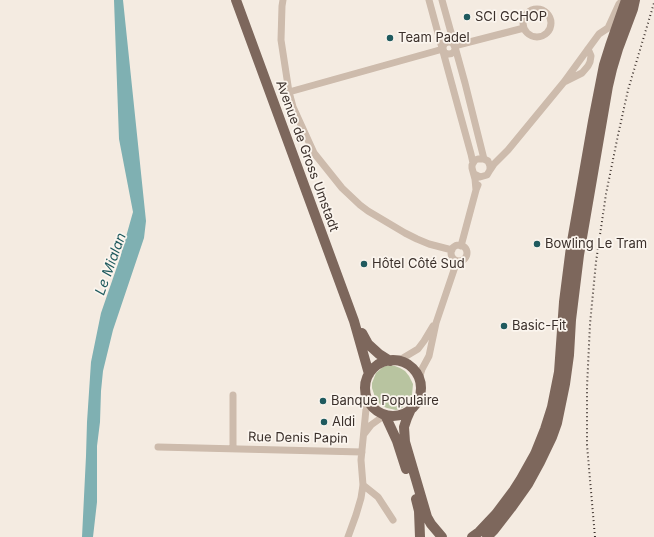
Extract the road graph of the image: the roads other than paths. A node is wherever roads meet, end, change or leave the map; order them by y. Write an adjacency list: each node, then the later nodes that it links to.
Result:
1 (236, 0): 21 (main road, Avenue de Gross Umstadt)
2 (283, 0): 10 (street)
3 (429, 0): 9 (street)
4 (442, 0): 8 (street)
5 (625, 0): 11 (street); 39 (main road)
6 (635, 0): 40 (main road)
7 (524, 28): 8 (street)
8 (454, 46): 9 (street); 12 (street)
9 (443, 49): 10 (street); 13 (street)
10 (289, 92): 19 (street)
11 (503, 155): 12 (street); 14 (street)
12 (485, 159): 13 (street); 14 (street)
13 (473, 162): 15 (street)
14 (490, 170): 16 (street)
15 (474, 174): 16 (street); 17 (street)
16 (484, 176): 17 (street)
17 (476, 190): 18 (street)
18 (461, 246): 19 (street); 20 (street)
19 (452, 250): 20 (street)
20 (457, 261): 22 (street)
21 (354, 321): 23 (main road, Avenue de Gross Umstadt); 24 (main road, Avenue de Gross Umstadt)
22 (436, 322): 23 (street); 25 (street)
23 (394, 361): 24 (main road); 25 (main road)
24 (369, 374): 27 (main road)
25 (419, 379): 28 (main road)
26 (233, 395): 32 (street, Rue Denis Papin)
27 (367, 399): 29 (main road); 30 (street)
28 (411, 409): 29 (main road); 38 (main road)
29 (385, 415): 30 (street); 37 (main road)
30 (363, 435): 33 (street)
31 (158, 447): 32 (street, Rue Denis Papin)
32 (233, 449): 33 (street, Rue Denis Papin)
33 (362, 452): 34 (street)
34 (363, 485): 35 (street); 36 (street)
35 (393, 520)
36 (348, 537)
37 (420, 537)
38 (442, 537)
39 (472, 537)
40 (486, 537)

